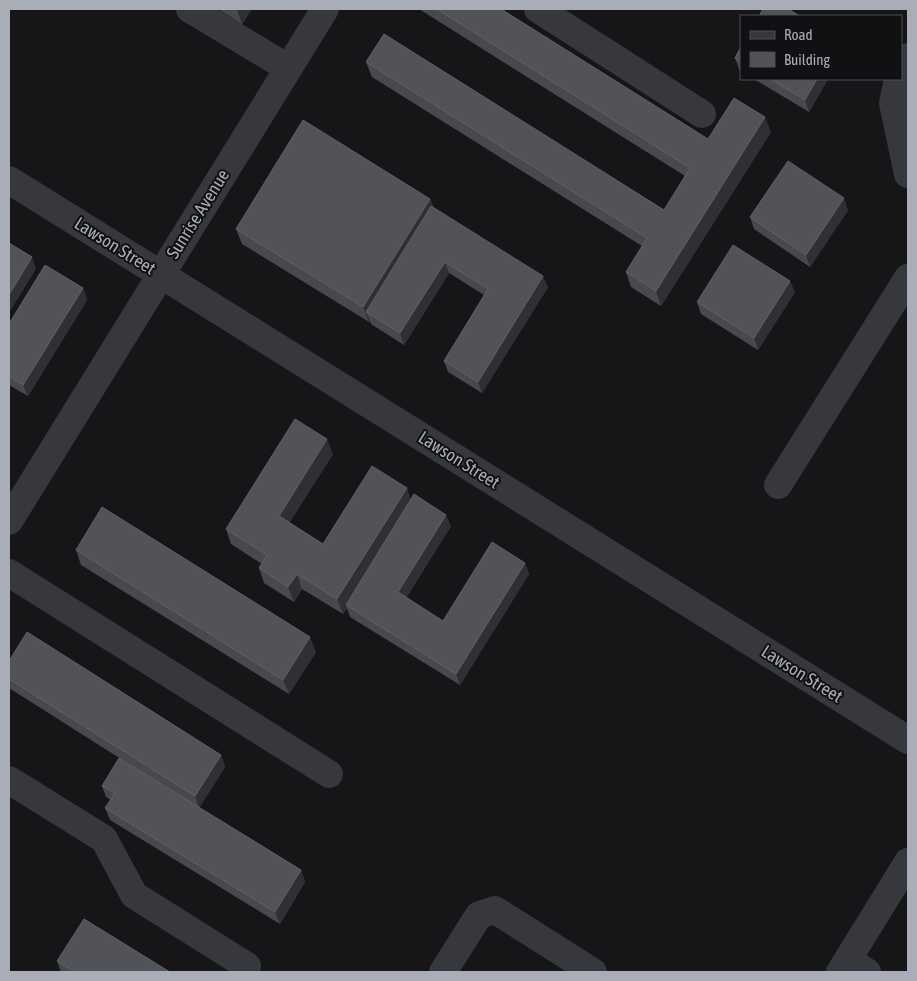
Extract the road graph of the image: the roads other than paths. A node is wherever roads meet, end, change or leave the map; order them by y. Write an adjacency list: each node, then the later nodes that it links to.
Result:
1 (190, 9): 5 (street)
2 (325, 9): 5 (street, Sunrise Avenue)
3 (538, 9): 4 (street)
4 (567, 16): 7 (street)
5 (288, 68): 10 (street, Sunrise Avenue)
6 (898, 80): 8 (street)
7 (702, 114)
8 (908, 174)
9 (9, 180): 10 (street, Lawson Street)
10 (161, 274): 13 (street, Sunrise Avenue); 15 (street, Lawson Street)
11 (908, 278): 12 (street)
12 (778, 485)
13 (9, 521)
14 (9, 573): 16 (street)
15 (908, 740)
16 (329, 774)
17 (9, 780): 19 (street)
18 (908, 862): 20 (street)
19 (247, 966)
20 (852, 968)
21 (443, 972): 22 (street)
22 (593, 972)

